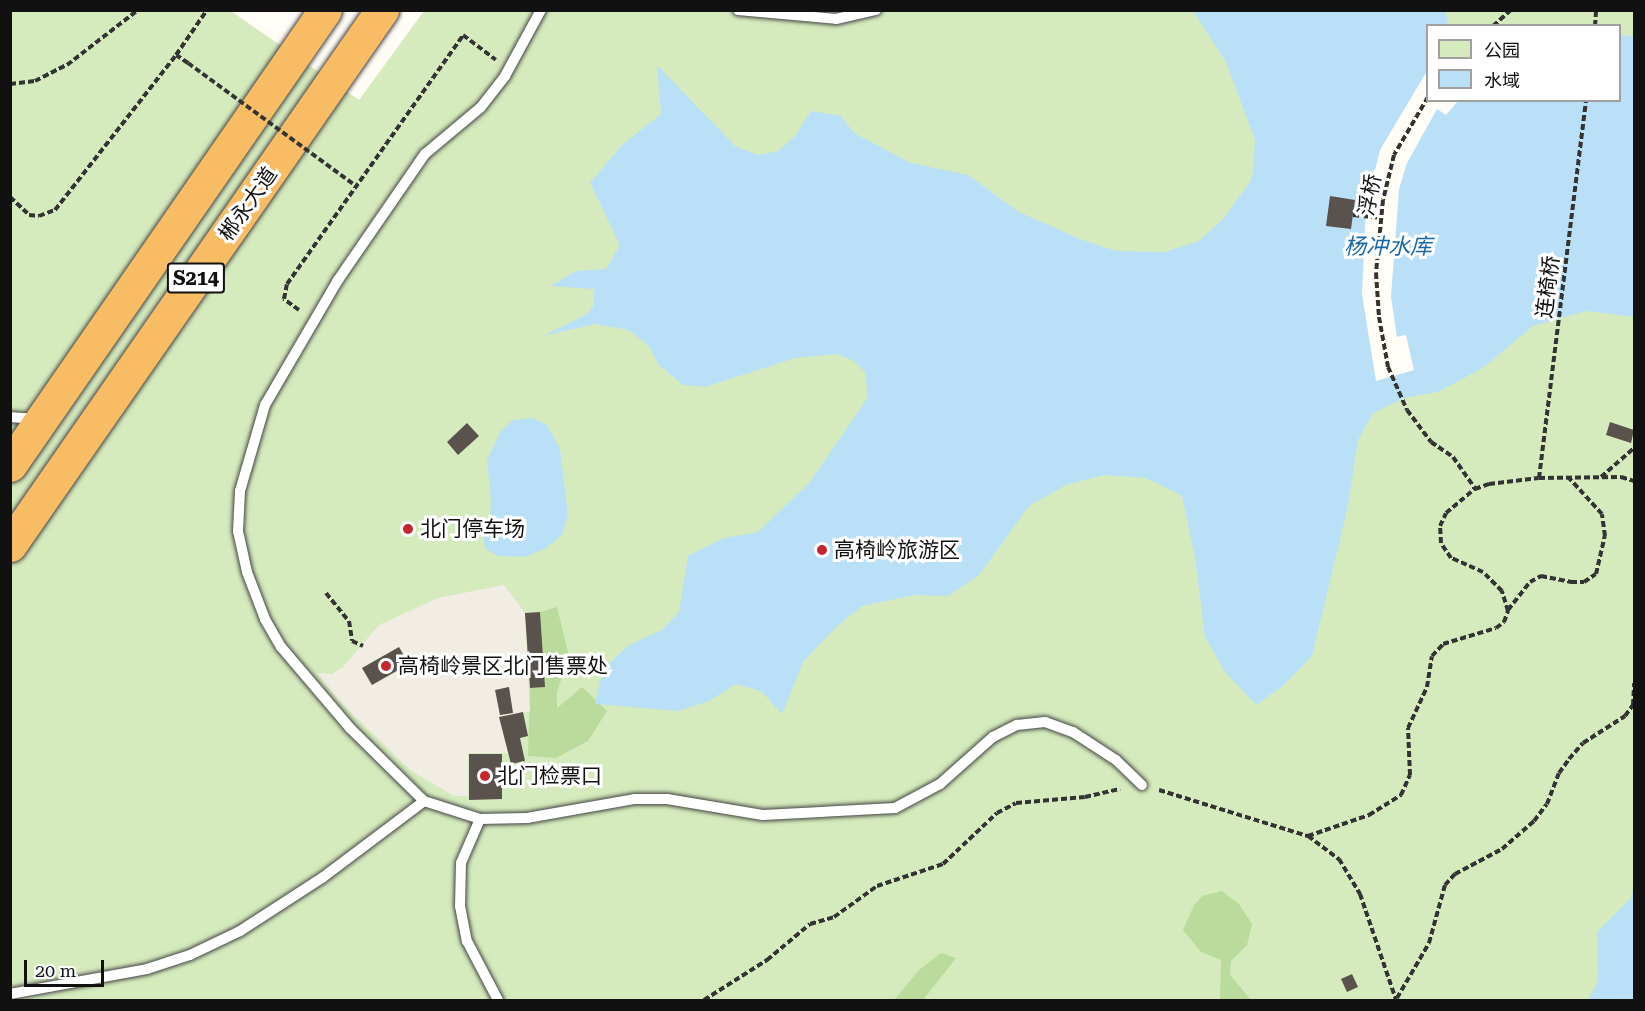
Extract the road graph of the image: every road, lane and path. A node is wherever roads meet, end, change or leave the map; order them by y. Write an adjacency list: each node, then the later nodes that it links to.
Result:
1 (138, 10): 12 (path)
2 (207, 10): 10 (path)
3 (325, 10): 20 (highway, S214)
4 (382, 10): 28 (highway, 郴永大道 / S214)
5 (541, 10): 11 (lane)
6 (738, 10): 7 (lane)
7 (876, 10)
8 (1511, 10): 9 (path)
9 (1495, 24)
10 (176, 55): 15 (path, bridge); 16 (path)
11 (508, 69): 15 (path); 19 (lane)
12 (10, 84)
13 (1426, 101): 18 (path, 浮桥)
14 (1586, 102): 25 (path, 连椅桥)
15 (356, 186): 19 (path)
16 (10, 197)
17 (1353, 215): 18 (path)
18 (1380, 218): 27 (path, 浮桥)
19 (314, 321): 34 (lane)
20 (26, 419): 22 (highway, S214)
21 (1635, 448): 24 (path)
22 (10, 465)
23 (1569, 477): 24 (path); 25 (path); 30 (path)
24 (1600, 477): 26 (path)
25 (1539, 478): 27 (path)
26 (1635, 481)
27 (1475, 489): 30 (path)
28 (10, 545)
29 (326, 593): 31 (path)
30 (1508, 611): 36 (path)
31 (363, 646)
32 (1635, 683): 40 (path)
33 (1142, 784): 35 (lane); 36 (path); 39 (path)
34 (424, 801): 35 (lane); 37 (lane)
35 (480, 819): 38 (lane)
36 (1308, 836): 40 (path)
37 (10, 994)
38 (498, 1000)
39 (704, 1000)
40 (1396, 1000)

